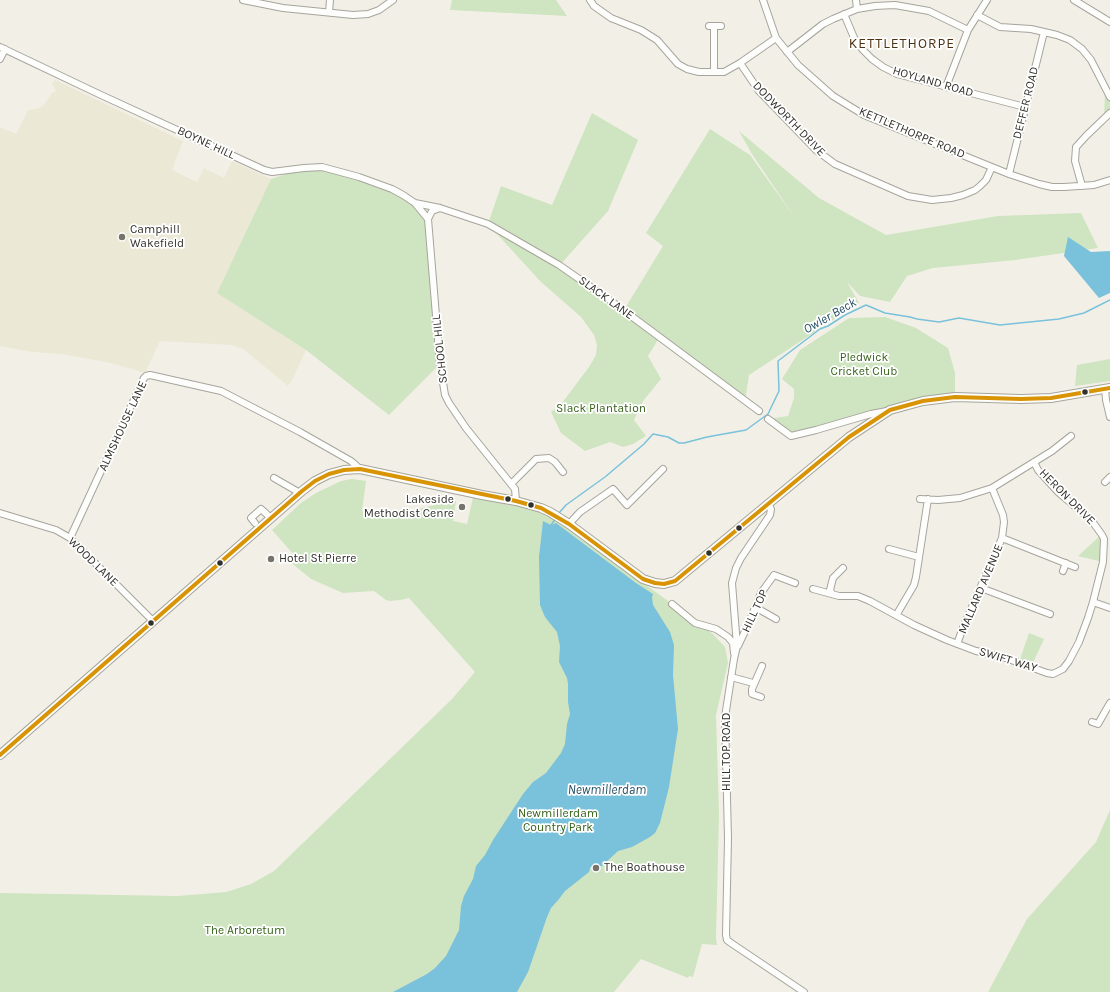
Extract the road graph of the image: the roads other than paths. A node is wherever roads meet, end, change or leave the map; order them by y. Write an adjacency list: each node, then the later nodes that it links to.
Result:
1 (243, 0): 10 (street)
2 (330, 0): 10 (street)
3 (393, 0): 10 (street)
4 (590, 0): 22 (street)
5 (763, 0): 17 (street, KETTLETHORPE ROAD)
6 (856, 0): 9 (street)
7 (987, 0): 12 (street)
8 (1074, 0): 13 (street)
9 (857, 9): 11 (street); 15 (street)
10 (329, 12)
11 (844, 14): 19 (street); 23 (street, HOYLAND ROAD)
12 (977, 15): 15 (street); 16 (street)
13 (1110, 22)
14 (715, 26): 22 (street)
15 (968, 30): 23 (street)
16 (1044, 32): 24 (street); 25 (street, DEFFER ROAD)
17 (776, 38): 19 (street, KETTLETHORPE ROAD); 21 (street)
18 (2, 48): 20 (street); 31 (street, BOYNE HILL)
19 (787, 52): 27 (street, KETTLETHORPE ROAD)
20 (0, 59)
21 (740, 63): 22 (street); 27 (street, DODWORTH DRIVE)
22 (714, 72)
23 (946, 87): 25 (street, HOYLAND ROAD)
24 (1110, 97)
25 (1025, 107): 28 (street, DEFFER ROAD)
26 (1110, 113): 30 (street)
27 (992, 167): 28 (street, KETTLETHORPE ROAD)
28 (1009, 174): 30 (street, KETTLETHORPE ROAD)
29 (1110, 180): 30 (street, KETTLETHORPE ROAD)
30 (1082, 186)
31 (415, 203): 32 (street, SLACK LANE); 33 (street)
32 (440, 208): 33 (street); 36 (street, SLACK LANE)
33 (428, 219): 47 (street, SCHOOL HILL)
34 (1108, 388): 35 (main road); 37 (street)
35 (890, 410): 38 (street); 53 (main road)
36 (759, 411)
37 (1110, 417)
38 (768, 419)
39 (1071, 436): 40 (street, HERON DRIVE)
40 (1034, 462): 48 (street, HERON DRIVE); 71 (street, HERON DRIVE)
41 (360, 469): 49 (main road); 52 (main road); 58 (street, ALMSHOUSE LANE)
42 (663, 469): 57 (street)
43 (563, 472): 47 (street)
44 (1110, 477): 46 (street)
45 (274, 478): 49 (street)
46 (1105, 482)
47 (511, 484): 52 (street, SCHOOL HILL)
48 (992, 488): 51 (street, HERON DRIVE); 59 (street, MALLARD AVENUE)
49 (300, 493): 55 (main road)
50 (920, 499): 51 (street, HERON DRIVE)
51 (928, 499): 60 (street)
52 (516, 501): 57 (main road)
53 (768, 504): 57 (main road); 81 (street, HILL TOP ROAD)
54 (0, 513): 58 (street, WOOD LANE)
55 (271, 518): 56 (street); 79 (main road)
56 (255, 523)
57 (569, 524)
58 (70, 538): 79 (street, WOOD LANE)
59 (1002, 538): 62 (street); 67 (street, MALLARD AVENUE)
60 (919, 557): 61 (street); 77 (street)
61 (894, 558)
62 (1066, 563): 63 (street); 65 (street)
63 (1075, 566)
64 (843, 568): 69 (street)
65 (1063, 571)
66 (795, 583): 73 (street, HILL TOP)
67 (981, 588): 76 (street); 80 (street, MALLARD AVENUE)
68 (813, 590): 69 (street, SWIFT WAY)
69 (832, 594): 70 (street, SWIFT WAY)
70 (870, 601): 74 (street); 77 (street, SWIFT WAY)
71 (1093, 602): 75 (street); 80 (street, SWIFT WAY)
72 (672, 604): 82 (street)
73 (755, 607): 78 (street); 81 (street, HILL TOP)
74 (867, 608)
75 (1110, 608)
76 (1046, 611)
77 (897, 614): 80 (street, SWIFT WAY)
78 (776, 619)
79 (153, 621): 89 (main road)
80 (957, 644)
81 (738, 646): 82 (street, HILL TOP ROAD)
82 (734, 659): 84 (street, HILL TOP ROAD)
83 (762, 666): 85 (street)
84 (731, 677): 85 (street); 90 (street, HILL TOP ROAD)
85 (754, 684): 86 (street)
86 (761, 697)
87 (1110, 703): 88 (street)
88 (1095, 726)
89 (0, 755)
90 (804, 992)

